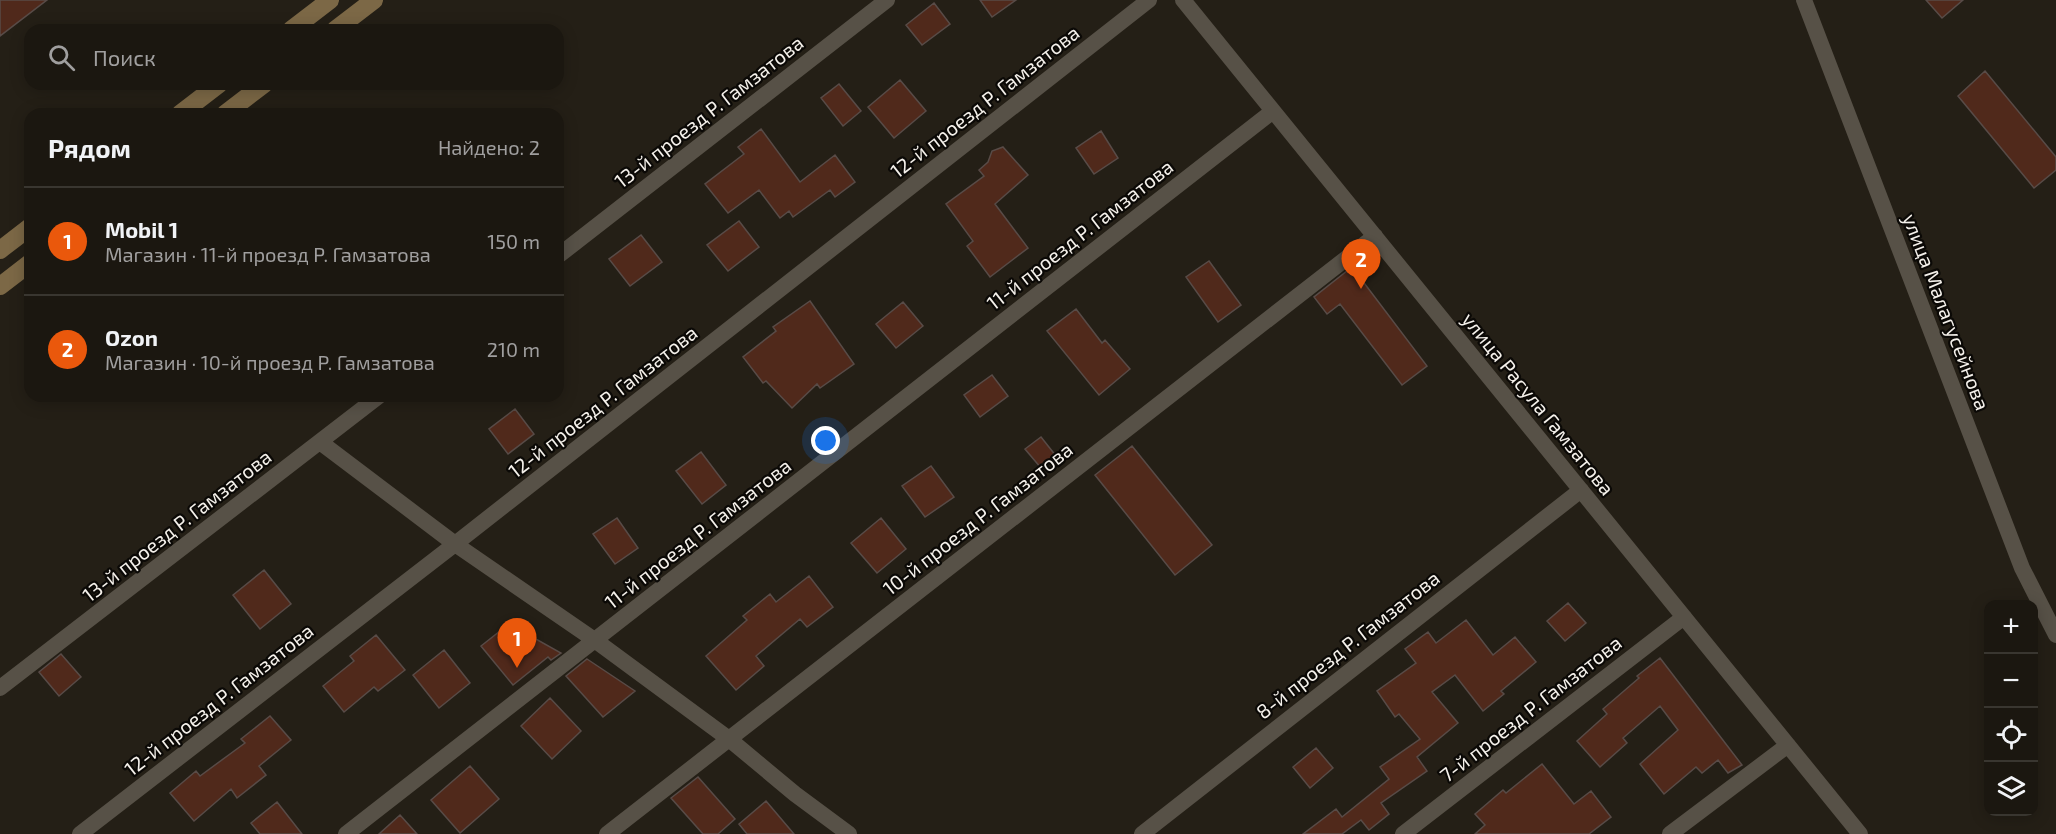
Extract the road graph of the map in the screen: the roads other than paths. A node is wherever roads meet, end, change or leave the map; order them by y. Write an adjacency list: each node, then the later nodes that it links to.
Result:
1 (330, 0): 7 (main road)
2 (374, 0): 8 (main road)
3 (887, 0): 17 (street, 13-й проезд Р. Гамзатова)
4 (1149, 0): 23 (street, 12-й проезд Р. Гамзатова)
5 (1183, 0): 13 (street, улица Расула Гамзатова)
6 (1804, 0): 25 (street, улица Малагусейнова)
7 (299, 24)
8 (343, 24)
9 (211, 90): 11 (main road)
10 (256, 90): 12 (main road)
11 (188, 108)
12 (233, 108)
13 (1273, 111): 15 (street, улица Расула Гамзатова); 26 (street, 11-й проезд Р. Гамзатова)
14 (24, 232): 16 (main road)
15 (1375, 236): 22 (street, улица Расула Гамзатова); 28 (street, 10-й проезд Р. Гамзатова)
16 (0, 250)
17 (564, 251)
18 (24, 268): 19 (main road)
19 (0, 286)
20 (371, 402): 21 (street, 13-й проезд Р. Гамзатова)
21 (320, 442): 23 (street); 27 (street, 13-й проезд Р. Гамзатова)
22 (1581, 490): 24 (street, улица Расула Гамзатова); 34 (street, 8-й проезд Р. Гамзатова)
23 (455, 544): 26 (street); 30 (street, 12-й проезд Р. Гамзатова)
24 (1684, 617): 29 (street, улица Расула Гамзатова); 35 (street, 7-й проезд Р. Гамзатова)
25 (2056, 635)
26 (596, 641): 28 (street); 31 (street, 11-й проезд Р. Гамзатова)
27 (0, 688)
28 (729, 739): 32 (street, 10-й проезд Р. Гамзатова); 33 (street)
29 (1788, 745): 36 (street); 37 (street, улица Расула Гамзатова)
30 (80, 834)
31 (346, 834)
32 (608, 834)
33 (849, 834)
34 (1142, 834)
35 (1403, 834)
36 (1670, 834)
37 (1860, 834)

